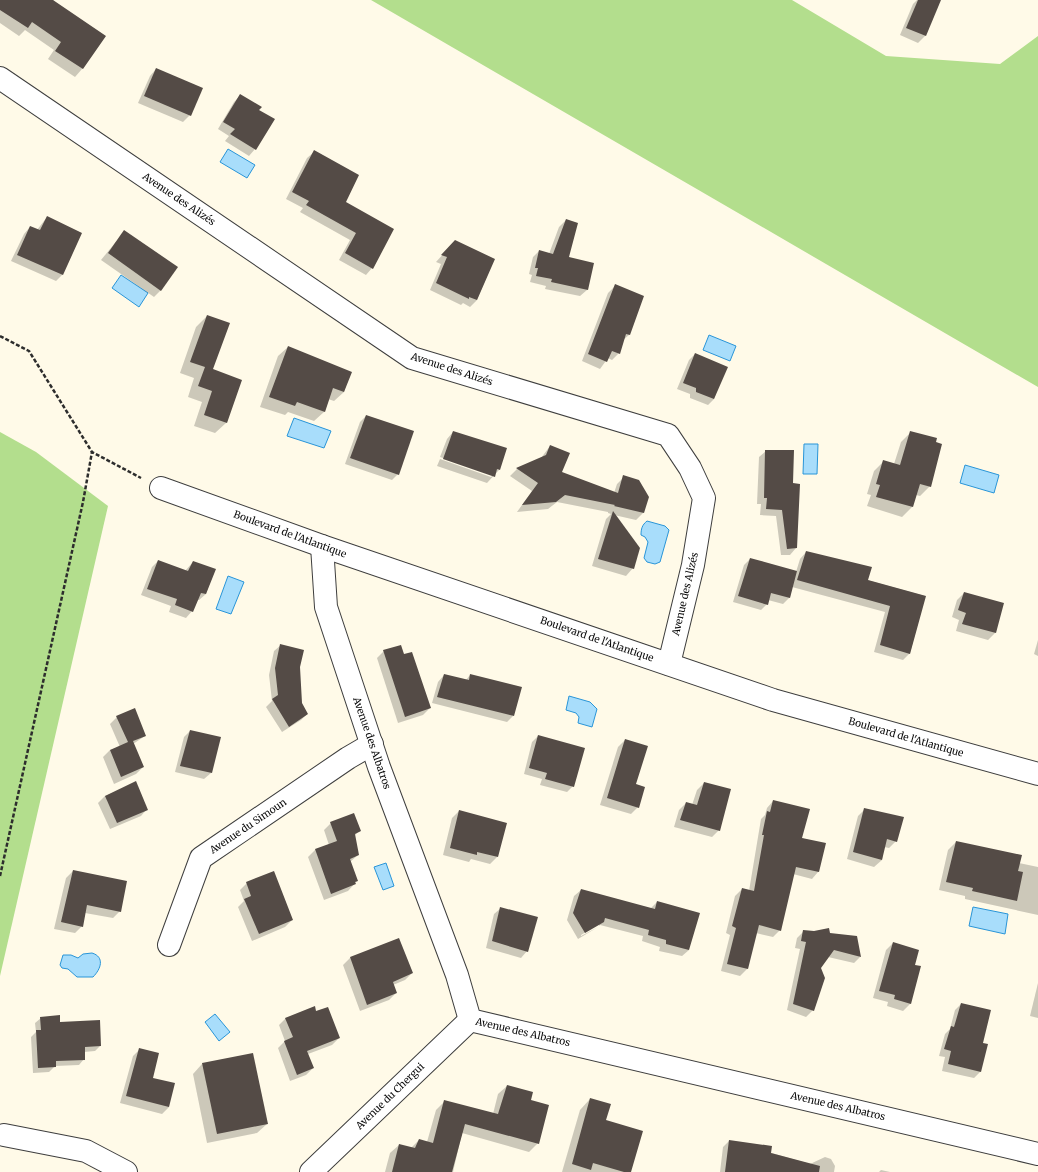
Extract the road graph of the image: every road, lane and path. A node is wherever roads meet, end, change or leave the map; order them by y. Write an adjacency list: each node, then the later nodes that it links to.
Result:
1 (0, 78): 6 (street, Avenue des Alizés)
2 (0, 336): 3 (path)
3 (92, 452): 4 (path); 9 (path)
4 (161, 488): 5 (street, Boulevard de l'Atlantique)
5 (322, 546): 6 (street, Boulevard de l'Atlantique); 7 (street, Avenue des Albatros)
6 (669, 664): 8 (street, Boulevard de l'Atlantique)
7 (372, 744): 10 (street, Avenue du Simoun); 11 (street, Avenue des Albatros)
8 (1038, 774)
9 (0, 876)
10 (169, 945)
11 (470, 1020): 13 (street, Avenue des Albatros); 15 (street, Avenue du Chergui)
12 (4, 1135): 14 (street)
13 (1038, 1154)
14 (126, 1172)
15 (311, 1172)

